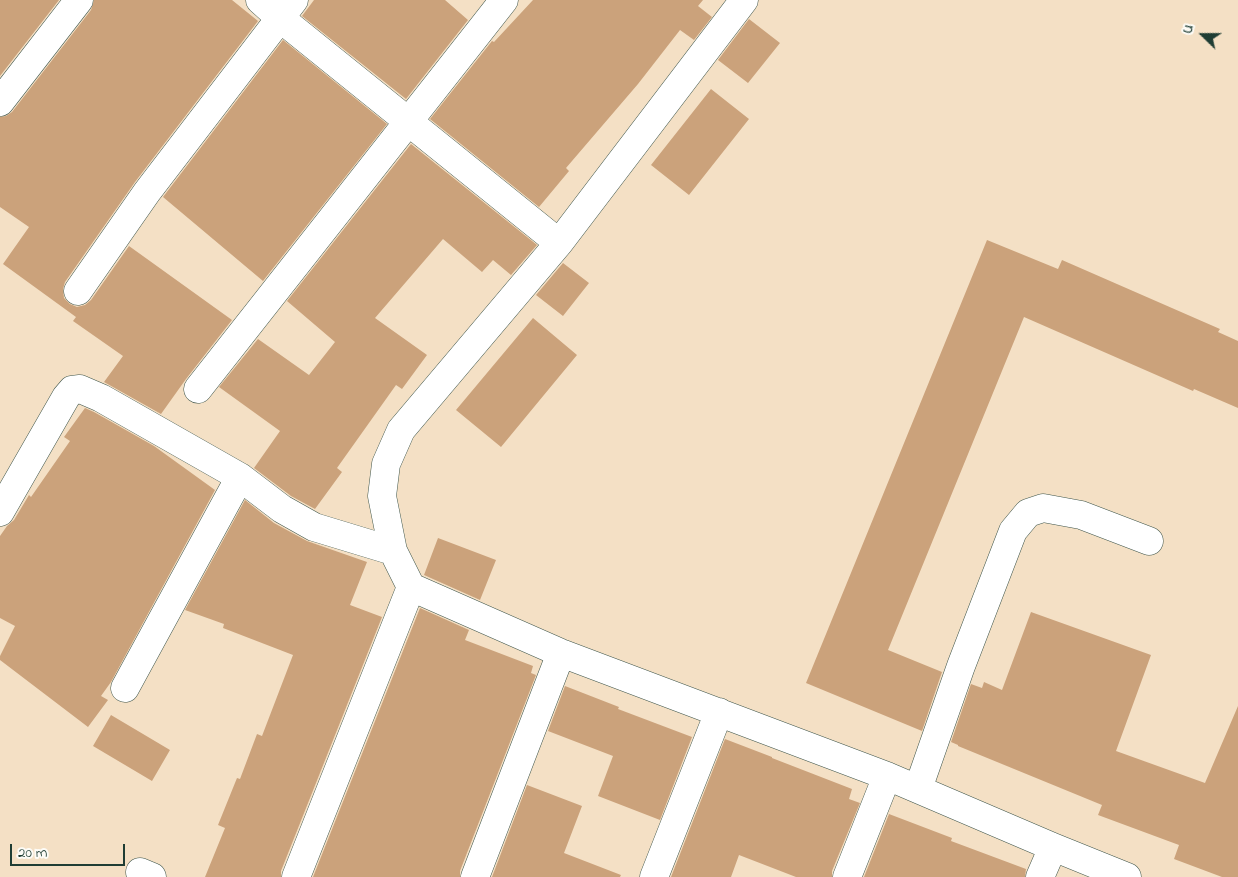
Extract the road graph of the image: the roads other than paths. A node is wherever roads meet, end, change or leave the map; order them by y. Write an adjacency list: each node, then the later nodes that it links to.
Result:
1 (79, 0): 6 (street)
2 (260, 0): 5 (street)
3 (504, 0): 7 (street)
4 (744, 0): 8 (street)
5 (287, 9): 7 (street); 9 (street)
6 (0, 102)
7 (408, 122): 8 (street); 10 (street)
8 (559, 243): 14 (street)
9 (78, 291)
10 (198, 389)
11 (240, 477): 12 (street); 14 (street); 17 (street)
12 (0, 512)
13 (1149, 542): 20 (street)
14 (393, 551): 15 (street)
15 (411, 587): 16 (street); 22 (street)
16 (562, 652): 18 (street); 23 (street)
17 (125, 688)
18 (719, 712): 19 (street); 24 (street)
19 (887, 776): 20 (street); 25 (street)
20 (918, 789): 21 (street)
21 (1052, 847): 26 (street); 27 (street)
22 (296, 877)
23 (475, 877)
24 (654, 877)
25 (847, 877)
26 (1040, 877)
27 (1127, 877)

